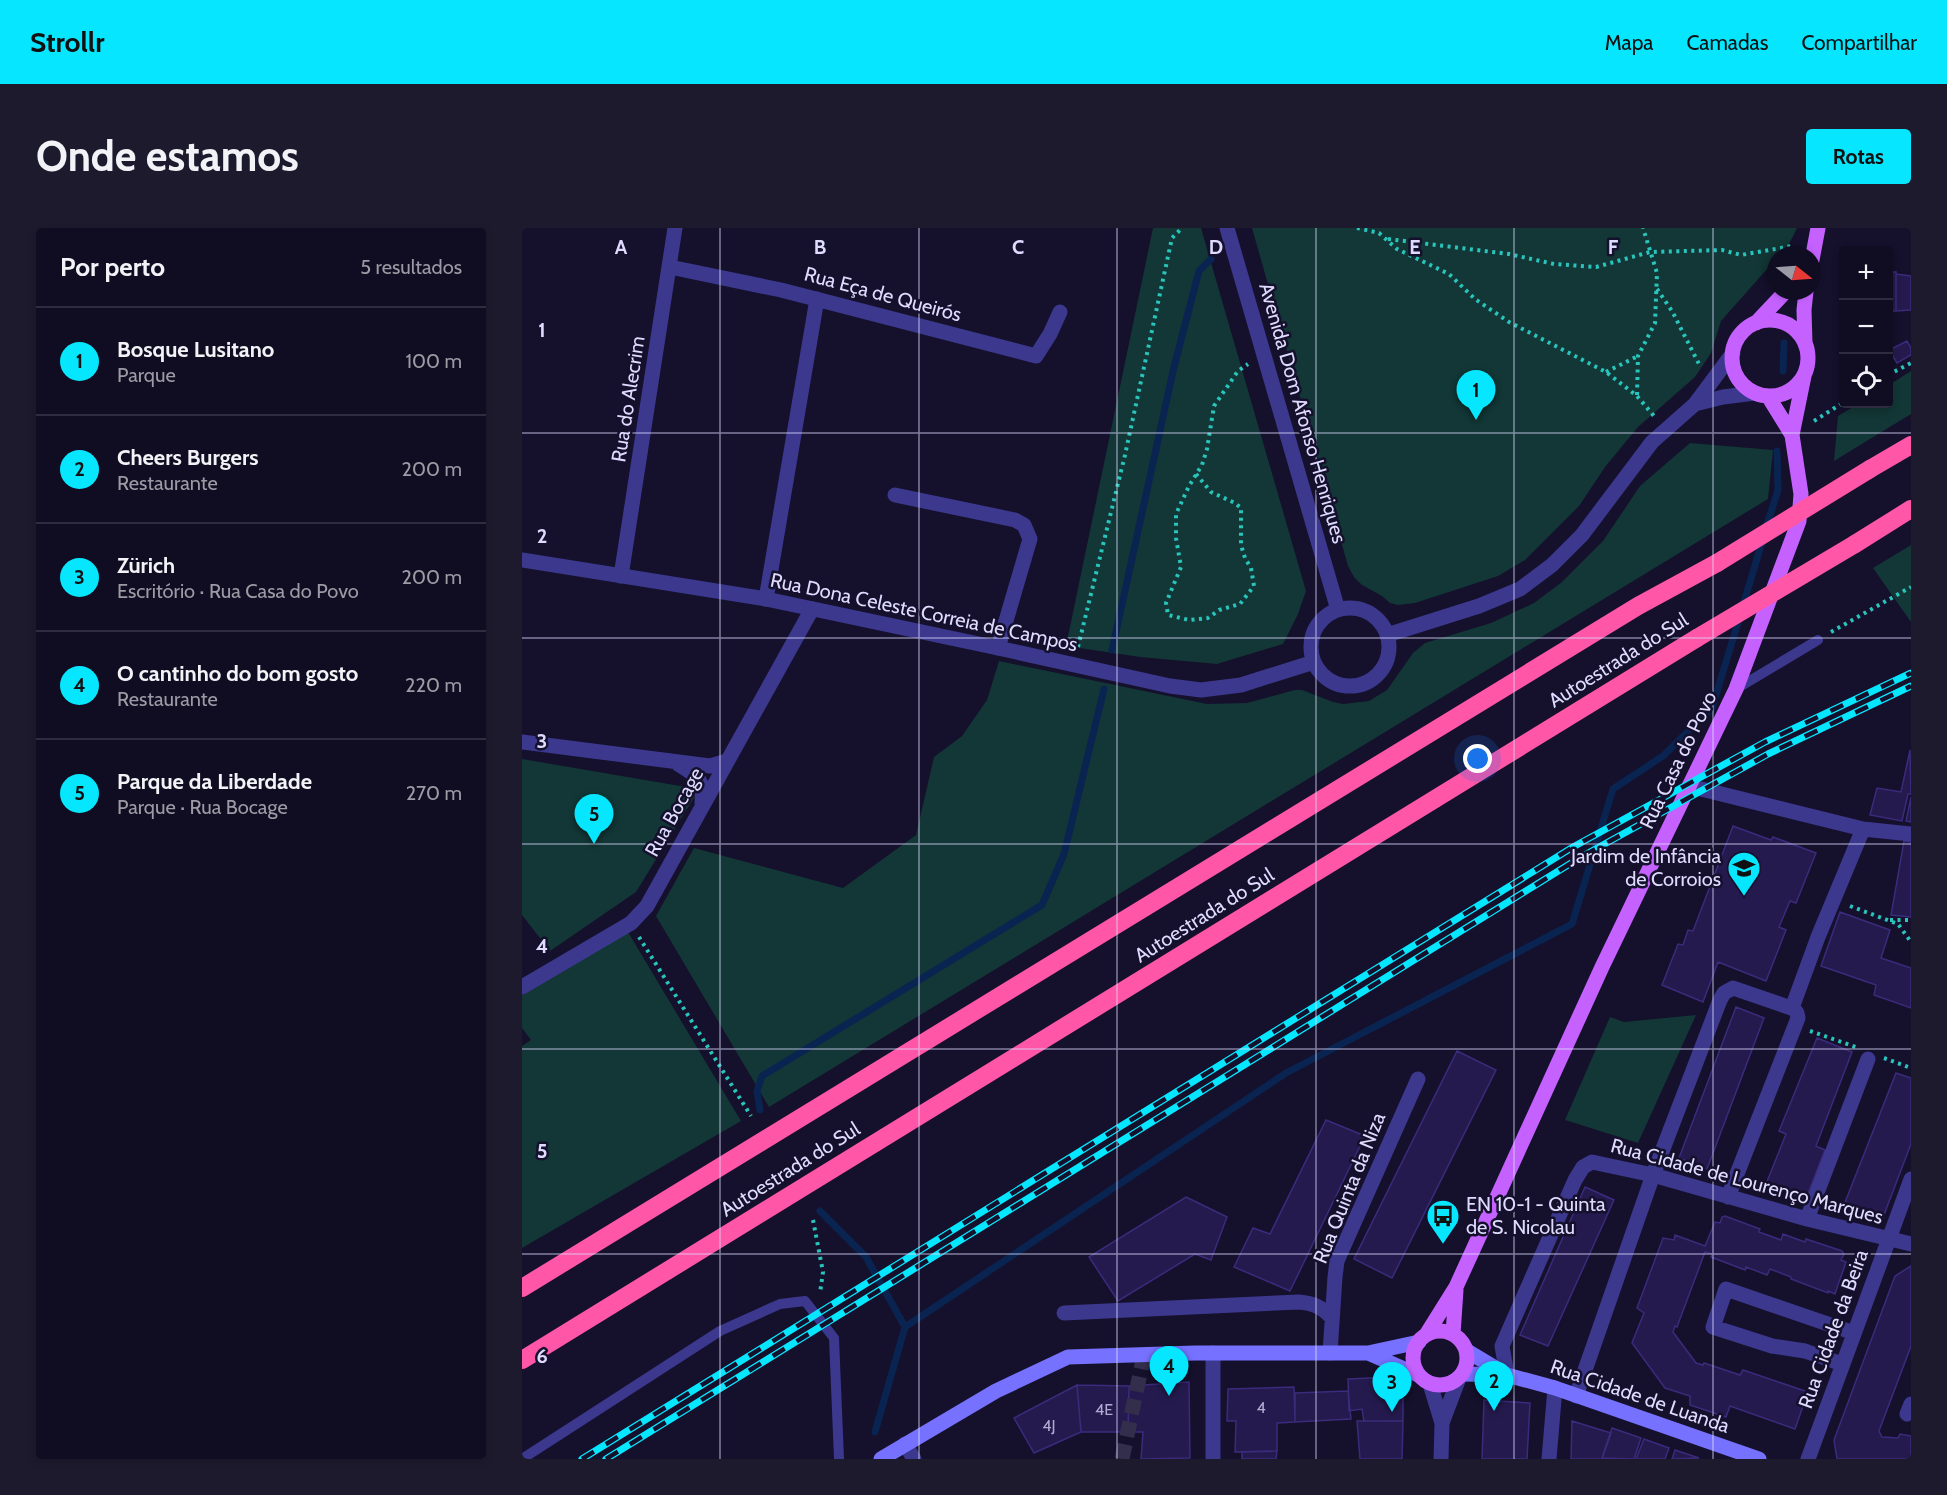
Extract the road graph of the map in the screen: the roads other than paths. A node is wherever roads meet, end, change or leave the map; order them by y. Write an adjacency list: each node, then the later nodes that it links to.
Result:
1 (675, 228): 3 (street, Rua do Alecrim)
2 (1227, 228): 22 (street, Avenida Dom Afonso Henriques)
3 (670, 267): 4 (street, Rua Eça de Queirós); 19 (street, Rua do Alecrim)
4 (817, 299): 7 (street, Rua Eça de Queirós); 20 (street)
5 (1777, 300): 8 (main road)
6 (1805, 300): 9 (main road)
7 (1060, 312)
8 (1756, 322): 9 (main road); 10 (main road)
9 (1805, 344): 11 (main road)
10 (1733, 353): 12 (main road); 13 (street)
11 (1805, 373): 12 (main road); 14 (main road, Rua Casa do Povo)
12 (1762, 394): 13 (street); 14 (main road, Rua Casa do Povo)
13 (1695, 404): 23 (street)
14 (1792, 435): 27 (main road, Rua Casa do Povo)
15 (1911, 445): 46 (highway, Autoestrada do Sul, bridge)
16 (895, 495): 25 (street)
17 (1911, 510): 56 (highway, Autoestrada do Sul, bridge)
18 (522, 560): 19 (street, Rua Dona Celeste Correia de Campos)
19 (621, 576): 20 (street, Rua Dona Celeste Correia de Campos)
20 (766, 599): 21 (street, Rua Dona Celeste Correia de Campos)
21 (812, 609): 25 (street, Rua Dona Celeste Correia de Campos); 30 (street, Rua Bocage)
22 (1338, 610): 23 (street); 26 (street)
23 (1387, 635): 26 (street)
24 (1818, 640): 27 (lane)
25 (998, 648): 26 (street, Rua Dona Celeste Correia de Campos)
26 (1314, 662)
27 (1736, 689): 31 (main road, Rua Casa do Povo)
28 (522, 742): 29 (street)
29 (670, 760): 30 (street); 32 (street)
30 (727, 761): 32 (street, Rua Bocage)
31 (1689, 786): 33 (street); 45 (main road, Rua Casa do Povo)
32 (702, 805): 35 (street, Rua Bocage)
33 (1863, 829): 34 (street); 36 (street)
34 (1911, 834)
35 (522, 987)
36 (1792, 1008): 39 (street); 41 (street)
37 (1868, 1059): 42 (street)
38 (1418, 1078): 48 (street, Rua Quinta da Niza)
39 (1653, 1174): 41 (street, Rua Cidade de Lourenço Marques); 58 (street, Rua Cidade de Lourenço Marques); 62 (street)
40 (1911, 1179): 43 (street, Rua Cidade da Beira)
41 (1728, 1197): 42 (street, Rua Cidade de Lourenço Marques)
42 (1807, 1219): 43 (street, Rua Cidade de Lourenço Marques)
43 (1888, 1240): 44 (street, Rua Cidade de Lourenço Marques); 49 (street, Rua Cidade da Beira)
44 (1911, 1244)
45 (1456, 1287): 50 (main road, Rua Casa do Povo); 51 (main road, Rua Casa do Povo)
46 (522, 1288)
47 (1064, 1313): 48 (street)
48 (1332, 1318): 54 (street, Rua Quinta da Niza)
49 (1854, 1333): 57 (street, Rua Cidade da Beira); 57 (street)
50 (1453, 1334): 51 (main road); 52 (main road)
51 (1422, 1339): 55 (main road); 60 (main road)
52 (1467, 1350): 58 (main road, Rua Cidade de Luanda); 59 (main road)
53 (1213, 1353): 54 (main road); 64 (main road); 69 (street)
54 (1330, 1353): 55 (main road)
55 (1368, 1353): 60 (main road)
56 (522, 1360)
57 (1842, 1364): 73 (street, Rua Cidade da Beira)
58 (1507, 1375): 59 (main road, Rua Cidade de Luanda); 61 (main road, Rua Cidade de Luanda)
59 (1461, 1376): 60 (main road); 63 (street)
60 (1424, 1379): 63 (street)
61 (1555, 1388): 62 (main road, Rua Cidade de Luanda); 71 (street)
62 (1576, 1396): 72 (main road, Rua Cidade de Luanda)
63 (1442, 1423): 70 (street)
64 (905, 1444): 67 (main road); 68 (street)
65 (522, 1459): 66 (lane)
66 (839, 1459)
67 (881, 1459)
68 (914, 1459)
69 (1213, 1459)
70 (1441, 1459)
71 (1549, 1459)
72 (1759, 1459)
73 (1808, 1459)

